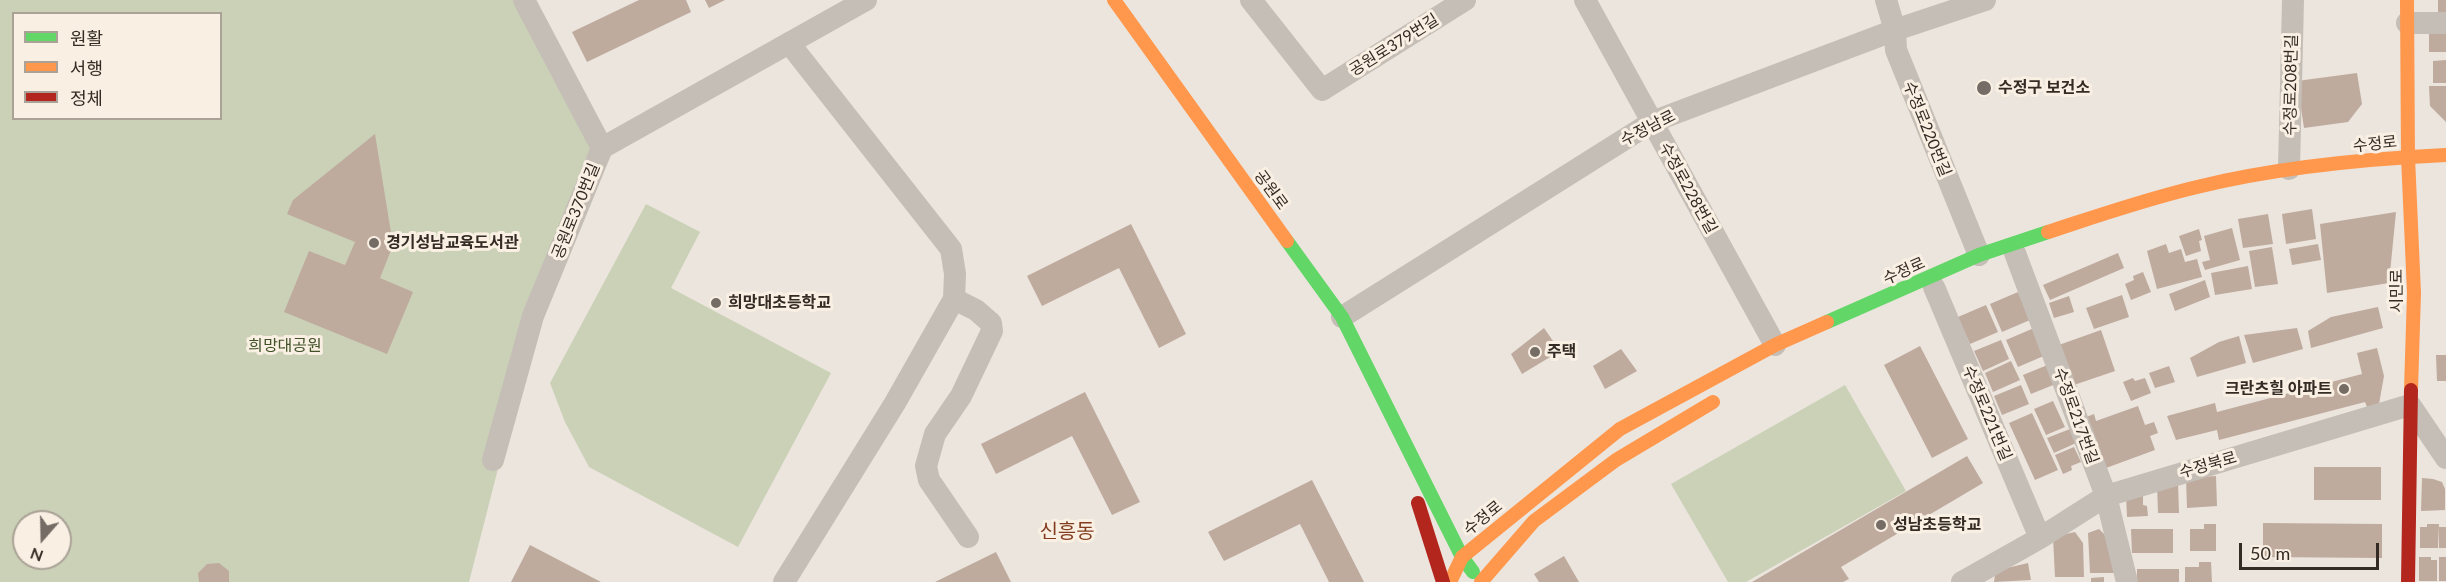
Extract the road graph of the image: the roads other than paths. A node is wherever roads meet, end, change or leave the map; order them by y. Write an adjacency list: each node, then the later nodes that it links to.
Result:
1 (524, 0): 16 (street)
2 (866, 0): 14 (street, 공원로370번길)
3 (1114, 0): 24 (main road, 공원로)
4 (1251, 0): 5 (street, 공원로379번길)
5 (1465, 0)
6 (1585, 0): 15 (street, 수정로228번길)
7 (1886, 0): 13 (street, 수정로220번길)
8 (1985, 0): 13 (street, 수정남로)
9 (2293, 0): 19 (street, 수정로208번길)
10 (2407, 0): 12 (main road, 시민로)
11 (2446, 23): 12 (street)
12 (2408, 24): 18 (main road, 시민로)
13 (1895, 30): 15 (street, 수정남로); 21 (street, 수정로220번길)
14 (789, 43): 16 (street, 공원로370번길); 23 (street)
15 (1652, 122): 24 (street, 수정남로); 26 (street, 수정로228번길)
16 (602, 148): 31 (street, 공원로370번길)
17 (2446, 156): 18 (main road, 수정로)
18 (2408, 157): 19 (main road, 수정로); 28 (main road, 시민로)
19 (2289, 176): 20 (main road, 수정로); 21 (main road, 수정로)
20 (2015, 253): 22 (main road, 수정로); 32 (street, 수정로217번길)
21 (1979, 255): 26 (main road, 수정로)
22 (1934, 287): 25 (main road, 수정로); 34 (street, 수정로221번길)
23 (954, 299): 33 (street); 36 (street)
24 (1341, 317): 29 (main road, 공원로)
25 (1873, 317)
26 (1775, 345): 35 (main road, 수정로)
27 (1728, 392): 39 (main road)
28 (2410, 405): 30 (street); 32 (street, 수정북로); 42 (main road, 시민로)
29 (1387, 408): 35 (main road, 공원로); 37 (main road, 공원로)
30 (2446, 458)
31 (493, 460)
32 (2106, 496): 34 (street, 수정북로); 41 (street, 수정로217번길)
33 (968, 537)
34 (2040, 538): 40 (street, 수정북로)
35 (1462, 557): 38 (main road, 수정로); 39 (main road, 공원로)
36 (784, 582)
37 (1443, 582)
38 (1450, 582)
39 (1480, 582)
40 (1962, 582)
41 (2127, 582)
42 (2408, 582)

